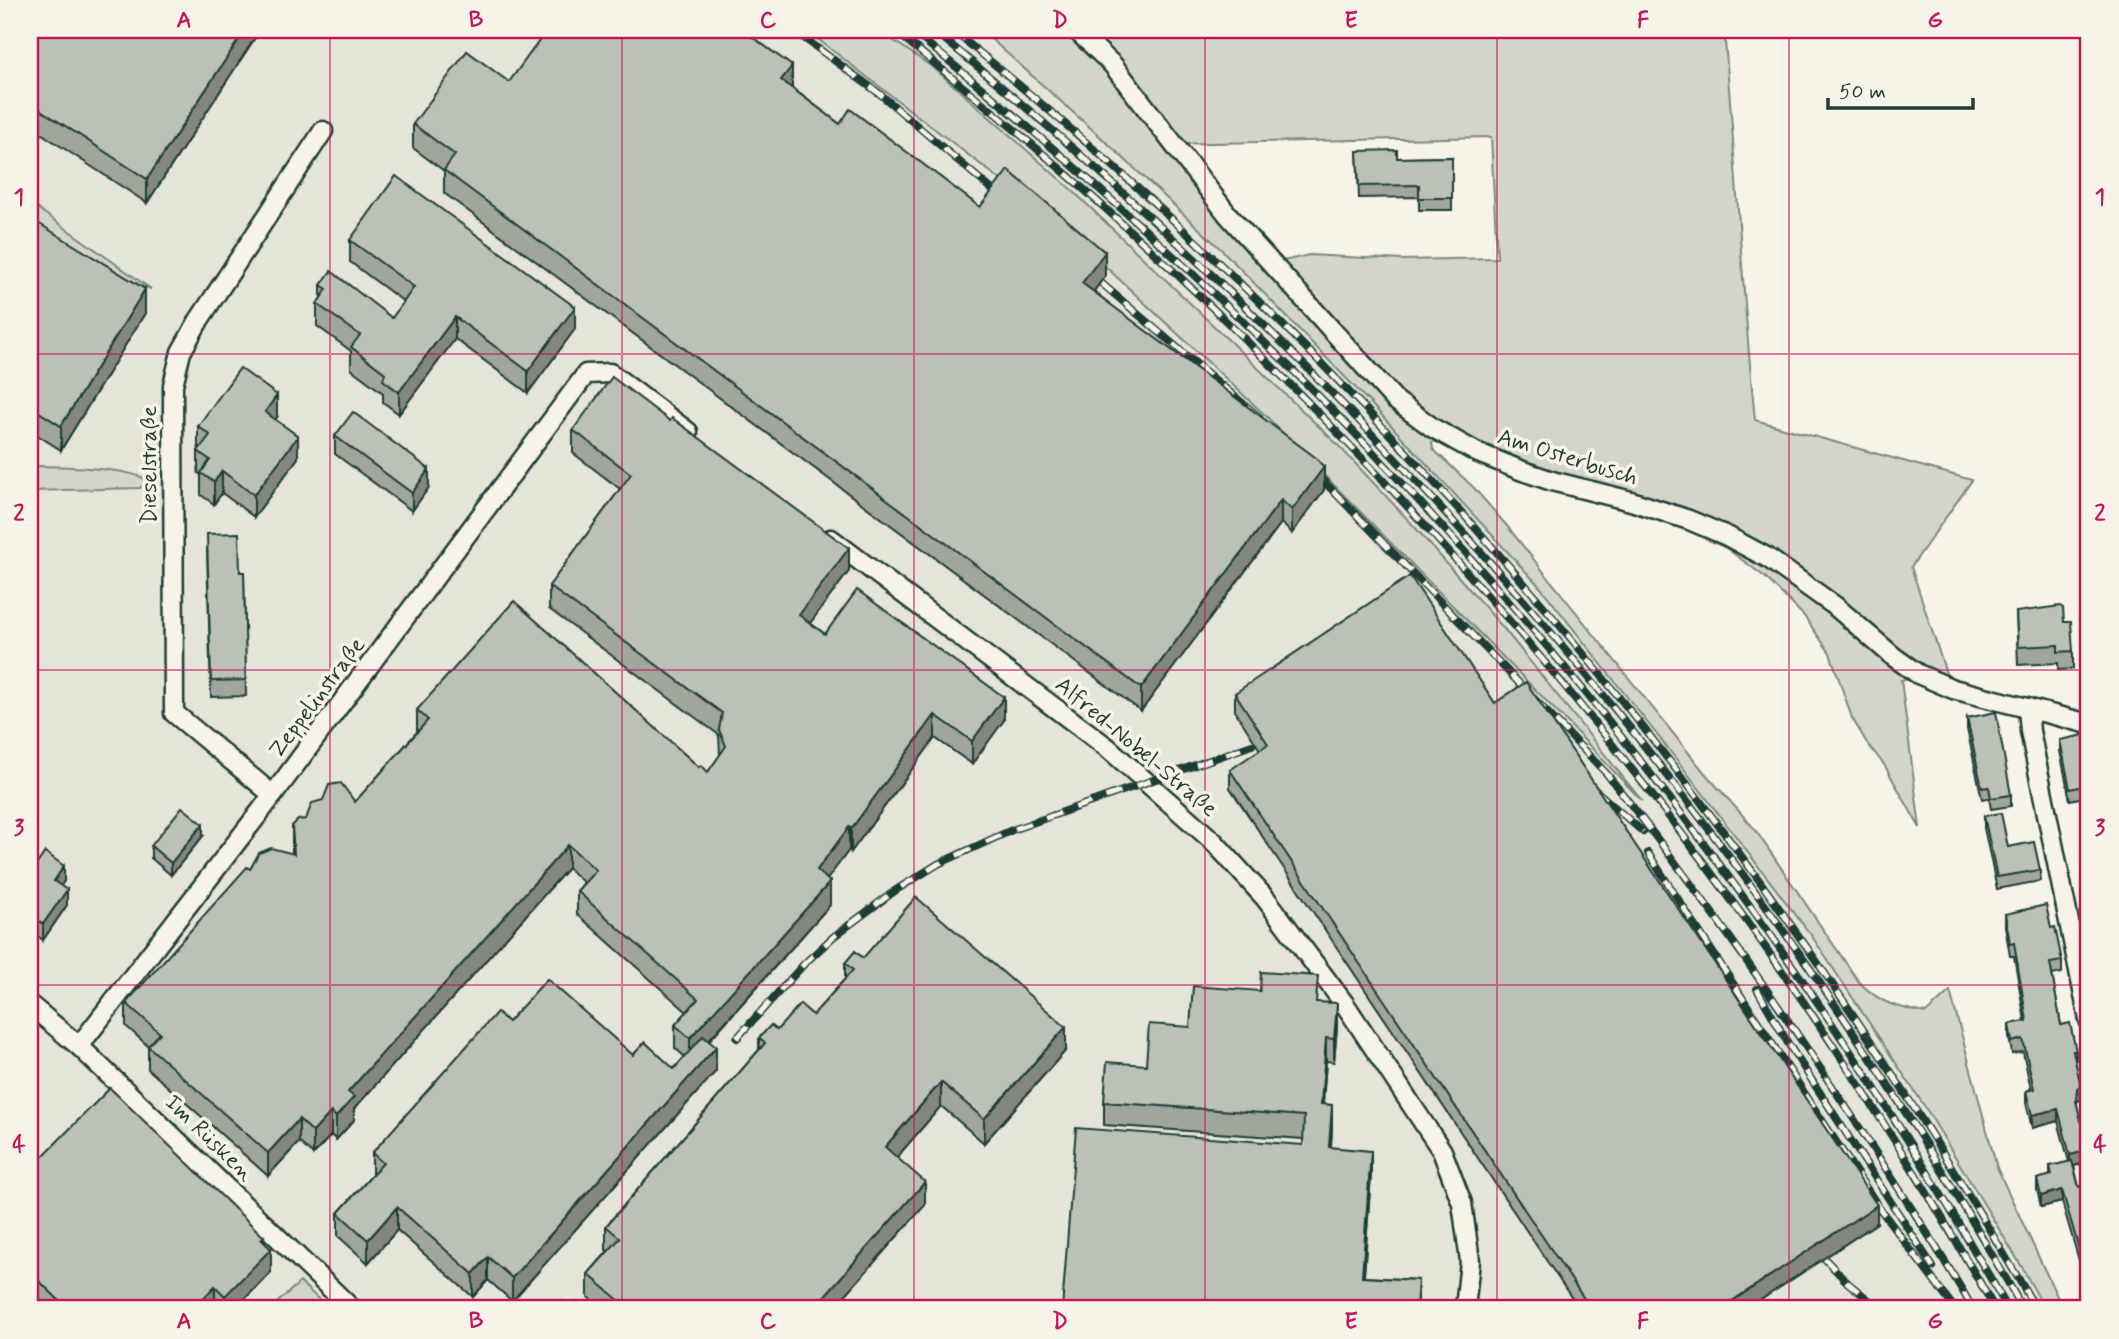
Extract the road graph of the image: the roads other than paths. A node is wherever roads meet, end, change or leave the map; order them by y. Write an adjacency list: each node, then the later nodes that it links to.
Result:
1 (1076, 30): 5 (street, Am Osterbusch)
2 (323, 131): 7 (street, Dieselstraße)
3 (698, 439): 7 (street, Zeppelinstraße)
4 (820, 531): 12 (street, Alfred-Nobel-Straße)
5 (2028, 708): 6 (street, Am Osterbusch); 9 (street)
6 (2089, 724)
7 (273, 795): 10 (street, Zeppelinstraße)
8 (30, 1005): 10 (street, Im Rüsken)
9 (2089, 1020)
10 (79, 1046): 11 (street, Im Rüsken)
11 (352, 1309)
12 (1465, 1309)

